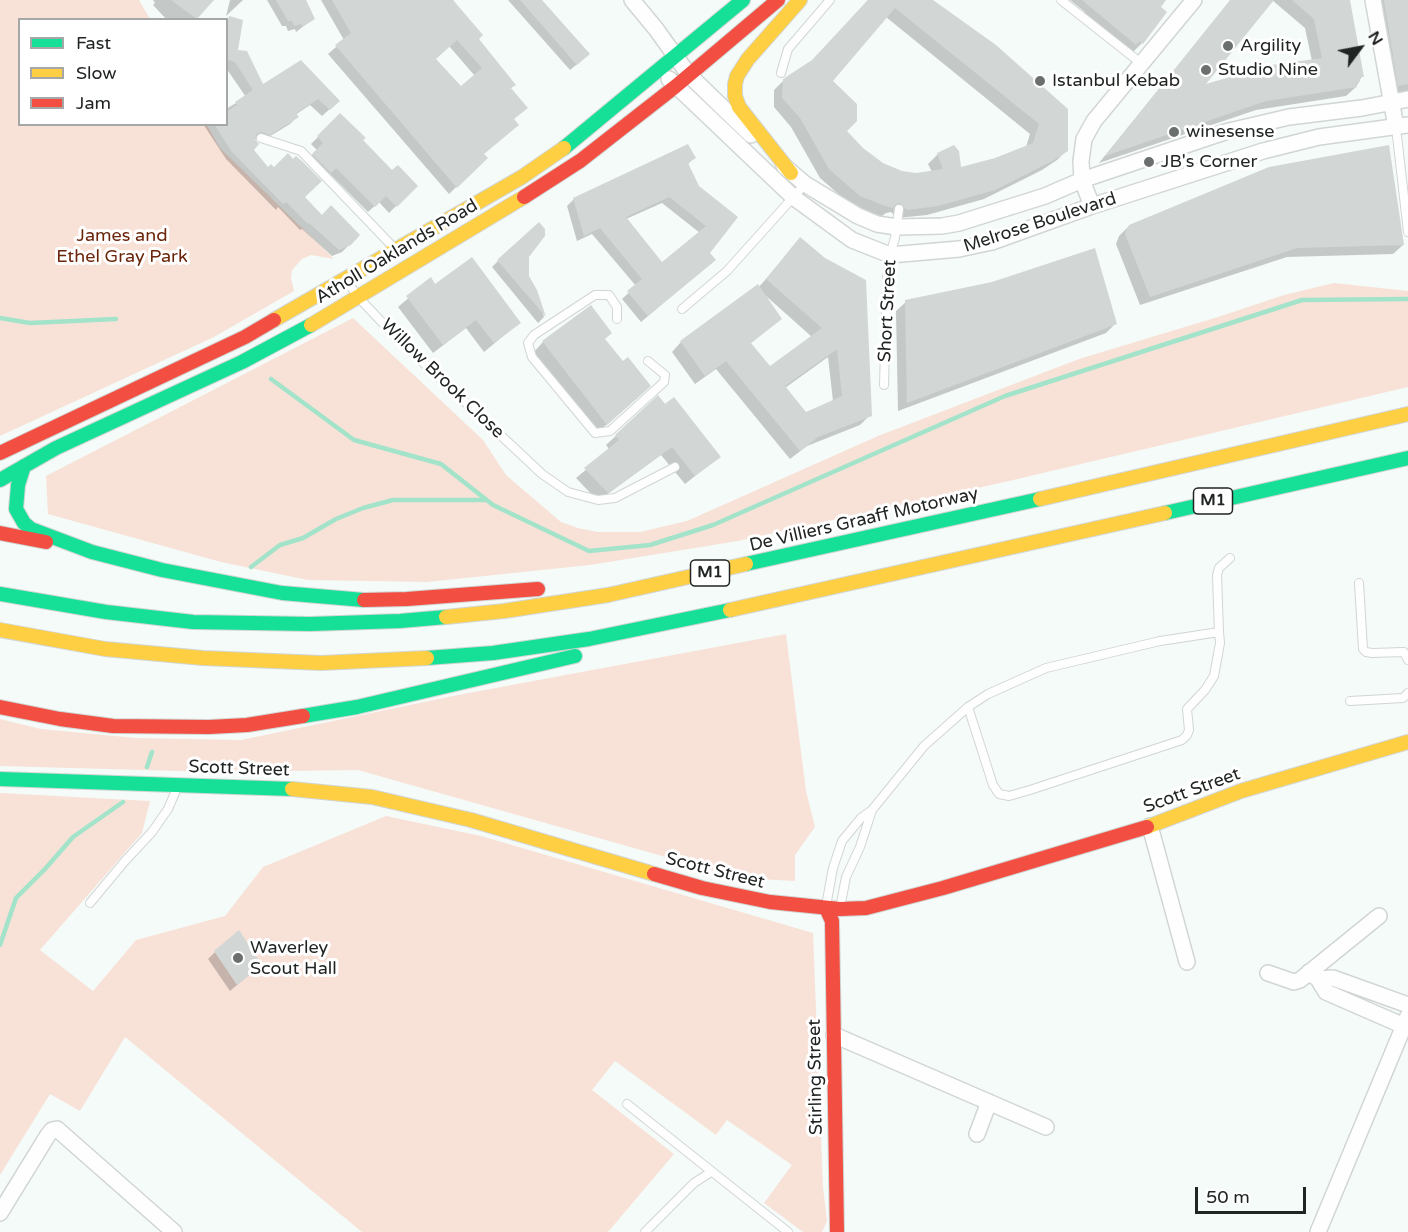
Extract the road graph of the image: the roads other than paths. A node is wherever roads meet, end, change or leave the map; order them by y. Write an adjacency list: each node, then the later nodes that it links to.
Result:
1 (632, 0): 9 (street, Melrose Boulevard)
2 (743, 0): 9 (main road, Atholl Oaklands Road)
3 (778, 0): 13 (main road, Atholl Oaklands Road)
4 (800, 0): 19 (main road)
5 (830, 0): 12 (lane)
6 (1061, 0): 10 (lane)
7 (1194, 0): 10 (street)
8 (1373, 0): 16 (street)
9 (675, 57): 11 (main road, Atholl Oaklands Road); 13 (street, Melrose Boulevard)
10 (1143, 65): 20 (street)
11 (660, 69): 14 (street, Melrose Boulevard); 27 (main road, Atholl Oaklands Road)
12 (781, 73)
13 (689, 75): 14 (main road, Atholl Oaklands Road); 19 (street, Melrose Boulevard)
14 (676, 86): 22 (street, Melrose Boulevard); 30 (main road, Atholl Oaklands Road)
15 (1408, 99): 16 (street, Melrose Boulevard)
16 (1392, 102): 17 (street); 20 (street, Melrose Boulevard)
17 (1402, 126): 23 (street, Melrose Boulevard); 25 (lane)
18 (261, 138): 27 (lane)
19 (791, 173): 21 (street, Melrose Boulevard)
20 (1082, 180): 23 (street); 26 (street, Melrose Boulevard)
21 (805, 184): 22 (lane); 26 (street, Melrose Boulevard)
22 (793, 197): 28 (street, Melrose Boulevard); 31 (lane)
23 (1092, 206): 28 (street, Melrose Boulevard)
24 (899, 208): 26 (lane, Short Street)
25 (1408, 232)
26 (896, 233): 28 (lane, Short Street)
27 (396, 250): 29 (main road, Atholl Oaklands Road)
28 (890, 255): 34 (lane, Short Street)
29 (346, 280): 30 (lane, Willow Brook Close); 36 (main road, Atholl Oaklands Road)
30 (358, 297): 38 (main road, Atholl Oaklands Road); 39 (lane, Willow Brook Close)
31 (682, 309)
32 (617, 319): 33 (lane)
33 (648, 361)
34 (884, 385)
35 (1408, 414): 48 (main road, De Villiers Graaff Motorway / M1)
36 (0, 453)
37 (1408, 458): 49 (main road, M1)
38 (24, 465): 40 (main road, Atholl Oaklands Road); 42 (main road)
39 (675, 468)
40 (0, 480)
41 (0, 533): 42 (main road)
42 (92, 552): 45 (main road)
43 (1230, 558): 51 (lane)
44 (1359, 583): 52 (lane)
45 (547, 588)
46 (566, 588): 48 (main road)
47 (0, 594): 48 (main road, De Villiers Graaff Motorway / M1)
48 (608, 595)
49 (678, 622): 50 (main road, M1); 55 (main road)
50 (0, 630)
51 (1219, 632): 56 (lane); 56 (lane)
52 (1408, 660)
53 (1408, 693): 54 (lane)
54 (1350, 701)
55 (0, 707)
56 (968, 707): 60 (lane)
57 (1408, 742): 61 (main road, Scott Street)
58 (0, 779): 59 (main road, Scott Street)
59 (178, 785): 62 (lane); 63 (main road, Scott Street)
60 (872, 810): 63 (lane); 63 (lane)
61 (1150, 826): 63 (main road, Scott Street); 65 (street)
62 (90, 903)
63 (832, 912): 70 (main road, Stirling Street)
64 (1379, 916): 67 (street)
65 (1188, 962)
66 (1268, 973): 67 (street)
67 (1314, 975): 68 (street); 69 (street)
68 (1408, 1005)
69 (1406, 1021): 81 (street)
70 (834, 1035): 71 (street); 80 (main road, Stirling Street)
71 (989, 1102): 73 (street); 74 (street)
72 (627, 1104): 75 (lane)
73 (1046, 1127)
74 (977, 1134)
75 (711, 1172): 78 (lane); 79 (lane)
76 (0, 1213): 77 (street)
77 (174, 1232)
78 (645, 1232)
79 (788, 1232)
80 (837, 1232)
81 (1318, 1232)

